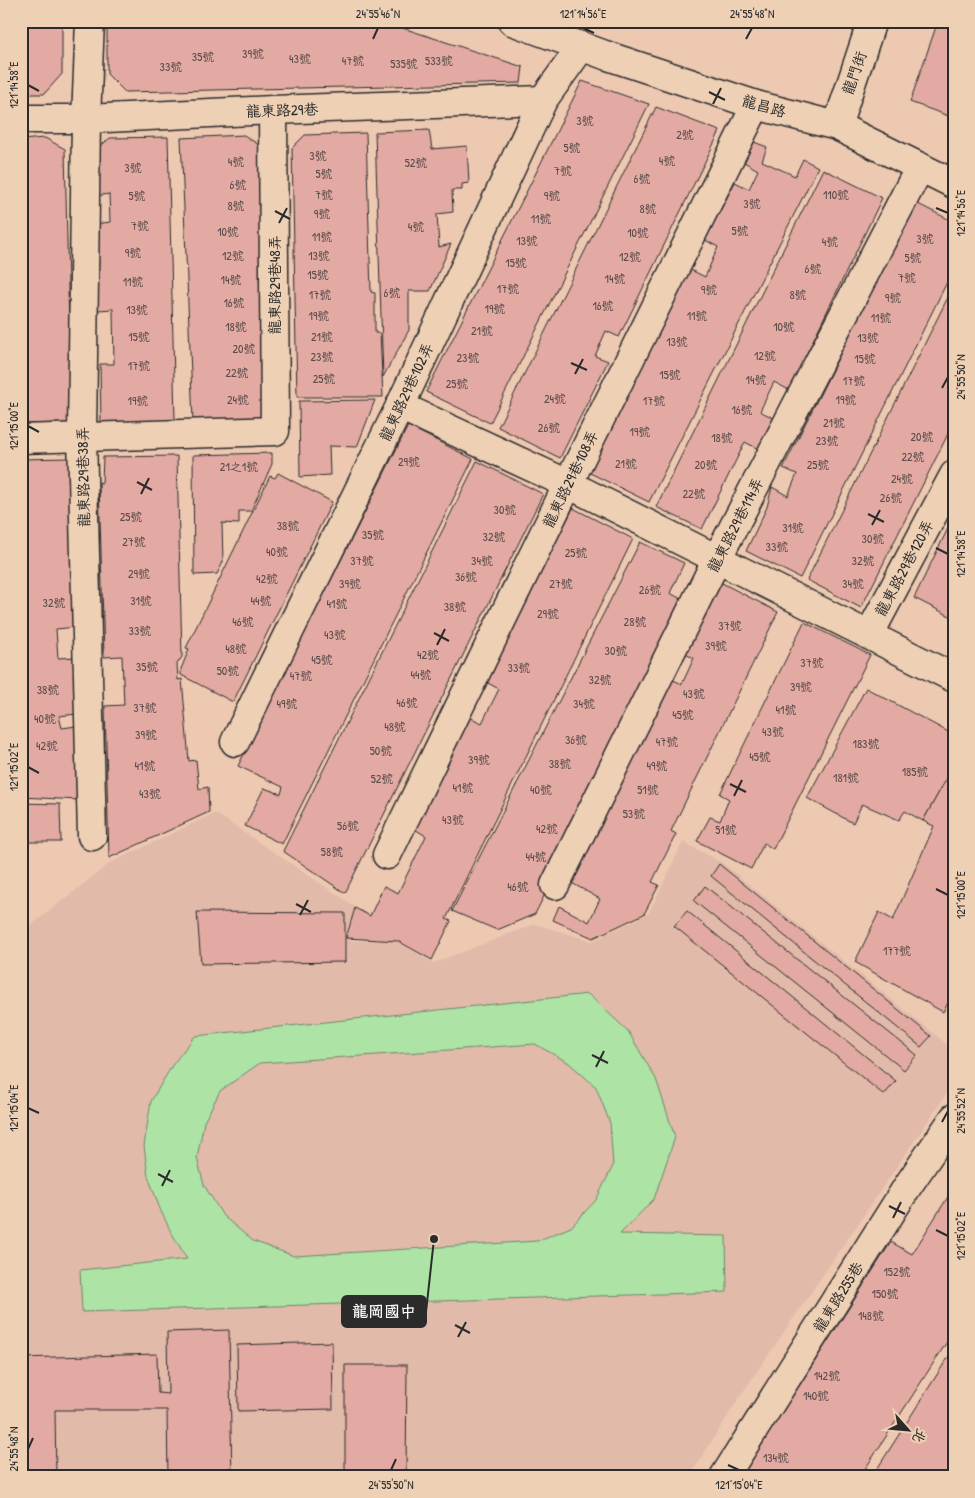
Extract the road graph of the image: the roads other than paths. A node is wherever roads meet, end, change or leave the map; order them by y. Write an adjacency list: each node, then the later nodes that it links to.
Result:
1 (90, 21): 8 (street, 龍東路29巷38弄)
2 (512, 21): 4 (street, 龍昌路)
3 (872, 21): 10 (street, 龍門街)
4 (582, 46): 5 (street, 龍東路29巷102弄); 6 (street, 龍昌路)
5 (543, 100): 7 (street, 龍東路29巷); 13 (street, 龍東路29巷102弄)
6 (756, 105): 10 (street, 龍昌路); 17 (street, 龍東路29巷108弄)
7 (274, 110): 8 (street, 龍東路29巷); 14 (street, 龍東路29巷48弄)
8 (86, 118): 9 (street, 龍東路29巷); 14 (street, 龍東路29巷38弄)
9 (21, 119)
10 (837, 126): 11 (street, 龍昌路)
11 (920, 167): 12 (street, 龍昌路); 18 (street, 龍東路29巷114弄)
12 (954, 184)
13 (400, 406): 17 (street); 21 (street, 龍東路29巷102弄)
14 (82, 436): 15 (street); 22 (street, 龍東路29巷38弄)
15 (21, 439)
16 (954, 475): 19 (street, 龍東路29巷120弄)
17 (568, 484): 18 (street); 23 (street, 龍東路29巷108弄)
18 (717, 559): 19 (street); 24 (street, 龍東路29巷114弄)
19 (869, 635): 20 (street)
20 (954, 678)
21 (235, 742)
22 (92, 836)
23 (387, 855)
24 (555, 885)
25 (954, 1118): 26 (street, 龍東路255巷)
26 (724, 1477)

